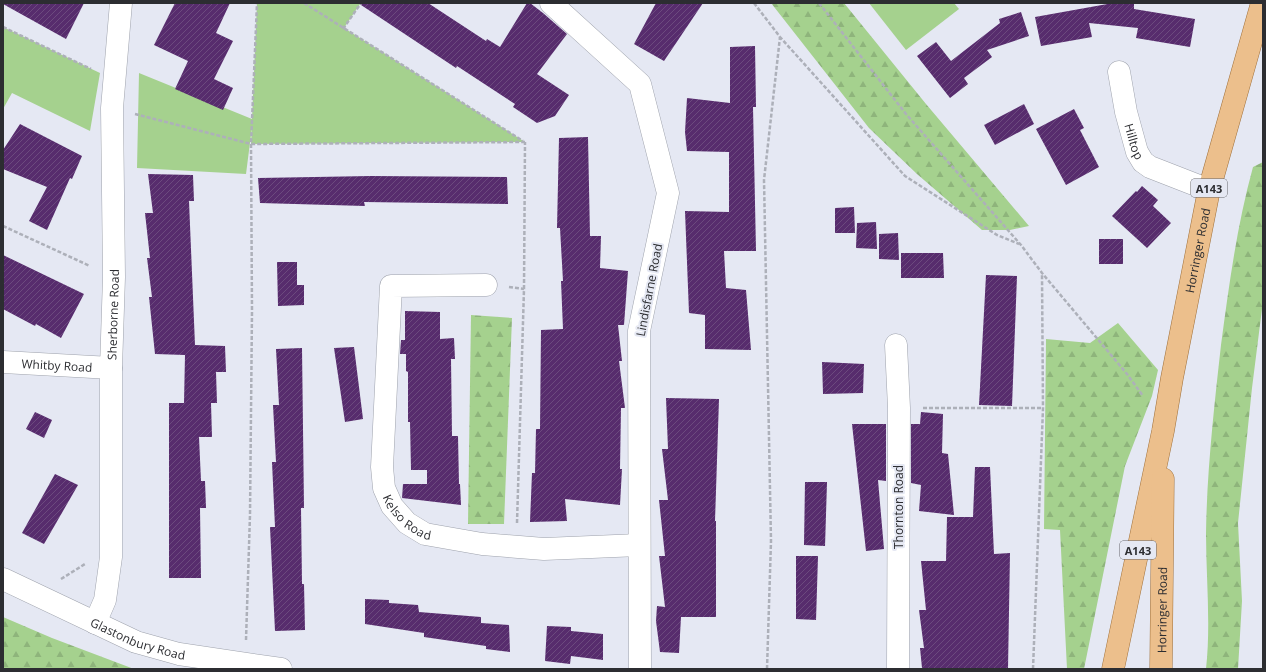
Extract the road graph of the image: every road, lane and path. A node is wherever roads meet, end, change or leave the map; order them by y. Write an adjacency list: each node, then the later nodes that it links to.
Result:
1 (121, 3): 13 (street, Sherborne Road)
2 (257, 3): 16 (path)
3 (304, 3): 10 (path)
4 (361, 3): 10 (path)
5 (551, 3): 30 (street, Lindisfarne Road)
6 (754, 3): 11 (path)
7 (818, 3): 19 (path)
8 (1262, 3): 17 (main road, Horringer Road / A143)
9 (3, 27): 13 (path)
10 (344, 28): 15 (path)
11 (780, 37): 19 (path); 39 (path)
12 (1119, 72): 17 (street, Hilltop)
13 (114, 79): 14 (street, Sherborne Road)
14 (112, 108): 16 (path); 21 (street, Sherborne Road)
15 (525, 142): 16 (path); 31 (path)
16 (251, 144): 36 (path)
17 (1209, 190): 29 (main road, Horringer Road / A143)
18 (3, 226): 21 (path)
19 (1021, 245): 20 (path)
20 (1042, 273): 26 (path); 28 (path)
21 (114, 277): 25 (street, Sherborne Road)
22 (486, 285): 31 (street, Kelso Road)
23 (896, 345): 27 (street, Thornton Road)
24 (3, 362): 25 (street, Whitby Road)
25 (111, 368): 32 (street, Sherborne Road)
26 (1143, 396)
27 (899, 408): 28 (path); 40 (street, Thornton Road)
28 (1043, 408): 41 (path)
29 (1163, 431): 42 (main road, Horringer Road / A143); 43 (main road, Horringer Road / A143)
30 (639, 545): 31 (street, Kelso Road); 38 (street, Lindisfarne Road)
31 (516, 547)
32 (111, 557): 34 (path); 35 (street, Sherborne Road)
33 (3, 580): 35 (street, Glastonbury Road)
34 (55, 582)
35 (95, 623): 36 (street, Glastonbury Road)
36 (245, 663): 37 (street, Glastonbury Road)
37 (281, 669)
38 (640, 669)
39 (767, 669)
40 (898, 669)
41 (1033, 669)
42 (1113, 669)
43 (1161, 669)

